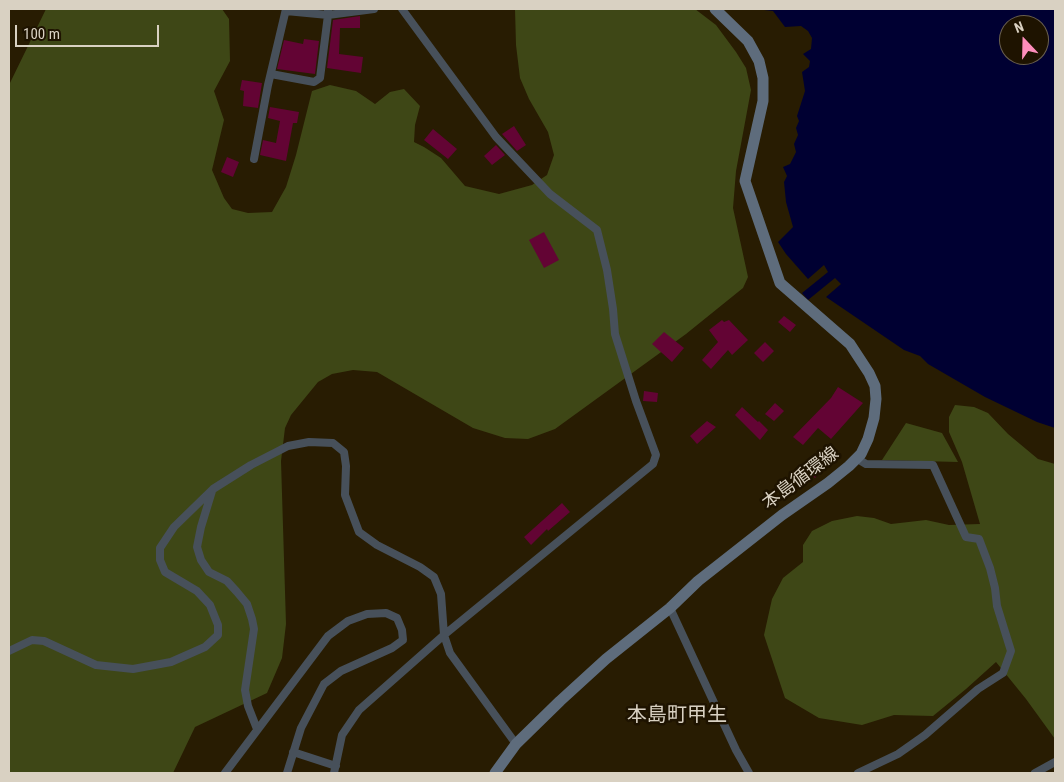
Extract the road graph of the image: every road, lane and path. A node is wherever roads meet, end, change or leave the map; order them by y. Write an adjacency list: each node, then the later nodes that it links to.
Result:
1 (374, 9): 5 (street)
2 (402, 9): 12 (street)
3 (715, 9): 9 (main road, 本島循環線)
4 (286, 10): 6 (street); 7 (street)
5 (360, 10): 6 (street)
6 (328, 12): 7 (street)
7 (270, 74): 8 (street)
8 (254, 159)
9 (856, 458): 11 (main road, 本島循環線); 23 (street)
10 (213, 489): 12 (street); 13 (street); 14 (street)
11 (670, 608): 15 (main road, 本島循環線); 22 (street)
12 (444, 635): 15 (street); 18 (street)
13 (9, 651)
14 (257, 729): 16 (street); 19 (street)
15 (516, 744): 21 (main road, 本島循環線)
16 (294, 752): 18 (street); 20 (street)
17 (1055, 762): 24 (street)
18 (335, 769)
19 (226, 773)
20 (287, 773)
21 (495, 773)
22 (749, 773)
23 (858, 773)
24 (1035, 773)

